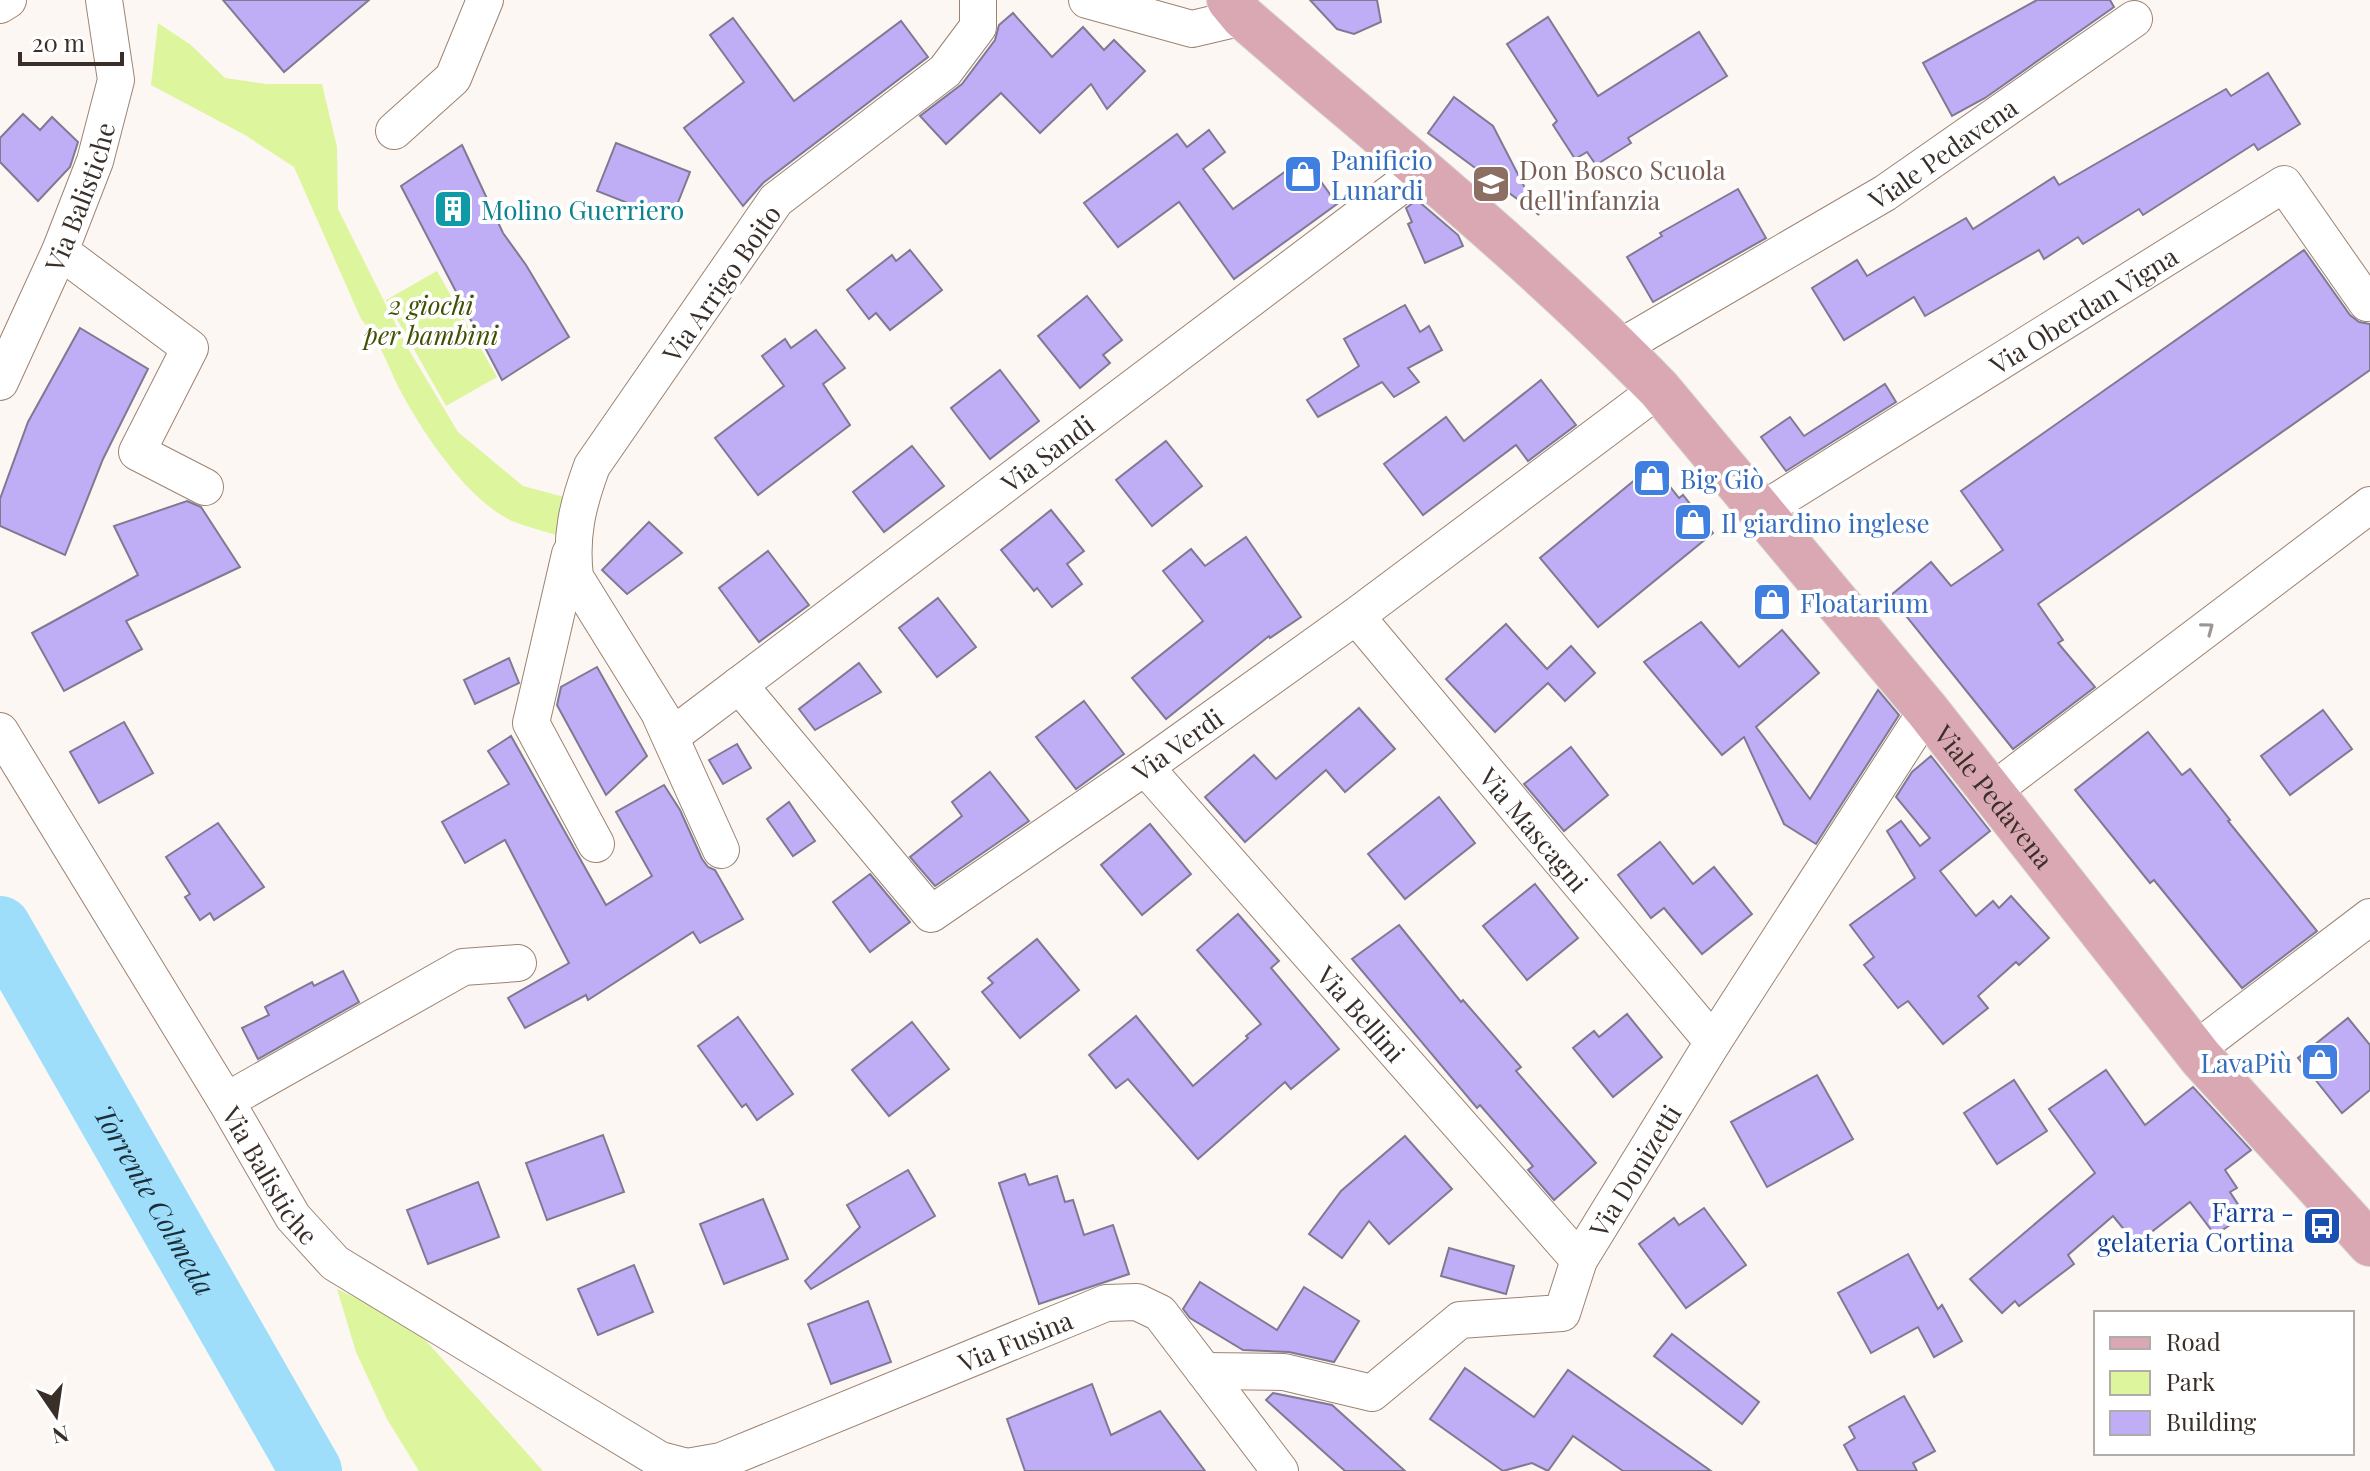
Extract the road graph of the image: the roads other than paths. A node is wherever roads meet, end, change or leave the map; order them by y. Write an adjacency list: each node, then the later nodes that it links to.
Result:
1 (8, 0): 6 (street)
2 (104, 0): 11 (street, Via Balistiche)
3 (485, 0): 9 (street)
4 (978, 0): 19 (street, Via Arrigo Boito)
5 (1087, 0): 7 (street)
6 (0, 5)
7 (1236, 8): 10 (main road, Viale Pedavena)
8 (2134, 19): 13 (street, Viale Pedavena)
9 (394, 131)
10 (1420, 171): 13 (main road, Viale Pedavena); 21 (street, Via Sandi)
11 (60, 251): 14 (street, Via Balistiche); 16 (street)
12 (2367, 303): 18 (street, Via Oberdan Vigna)
13 (1619, 348): 15 (main road, Viale Pedavena)
14 (0, 382)
15 (1659, 389): 18 (main road, Viale Pedavena); 20 (street, Via Verdi)
16 (205, 487)
17 (2370, 505): 26 (street, one-way to 17)
18 (1761, 511): 22 (main road, Viale Pedavena)
19 (574, 537): 23 (street, Via Arrigo Boito); 27 (street, Via Arrigo Boito)
20 (1356, 616): 25 (street, Via Verdi); 31 (street, Via Mascagni)
21 (739, 685): 23 (street, Via Sandi); 25 (street, Via Verdi)
22 (1927, 710): 26 (main road, Viale Pedavena); 31 (street, Via Donizetti)
23 (667, 726): 28 (street, Via Arrigo Boito)
24 (0, 731): 33 (street, Via Balistiche)
25 (1145, 767): 35 (street, Via Bellini)
26 (1991, 792): 32 (main road, Viale Pedavena)
27 (596, 844)
28 (721, 850)
29 (2370, 917): 32 (street)
30 (518, 963): 33 (street)
31 (1713, 1042): 35 (street, Via Donizetti)
32 (2195, 1050): 34 (main road, Viale Pedavena)
33 (226, 1101): 37 (street, Via Balistiche)
34 (2370, 1244)
35 (1579, 1260): 36 (street, Via Donizetti)
36 (1204, 1371): 37 (street, Via Fusina); 38 (street, Via Fusina)
37 (687, 1469)
38 (1280, 1471)

